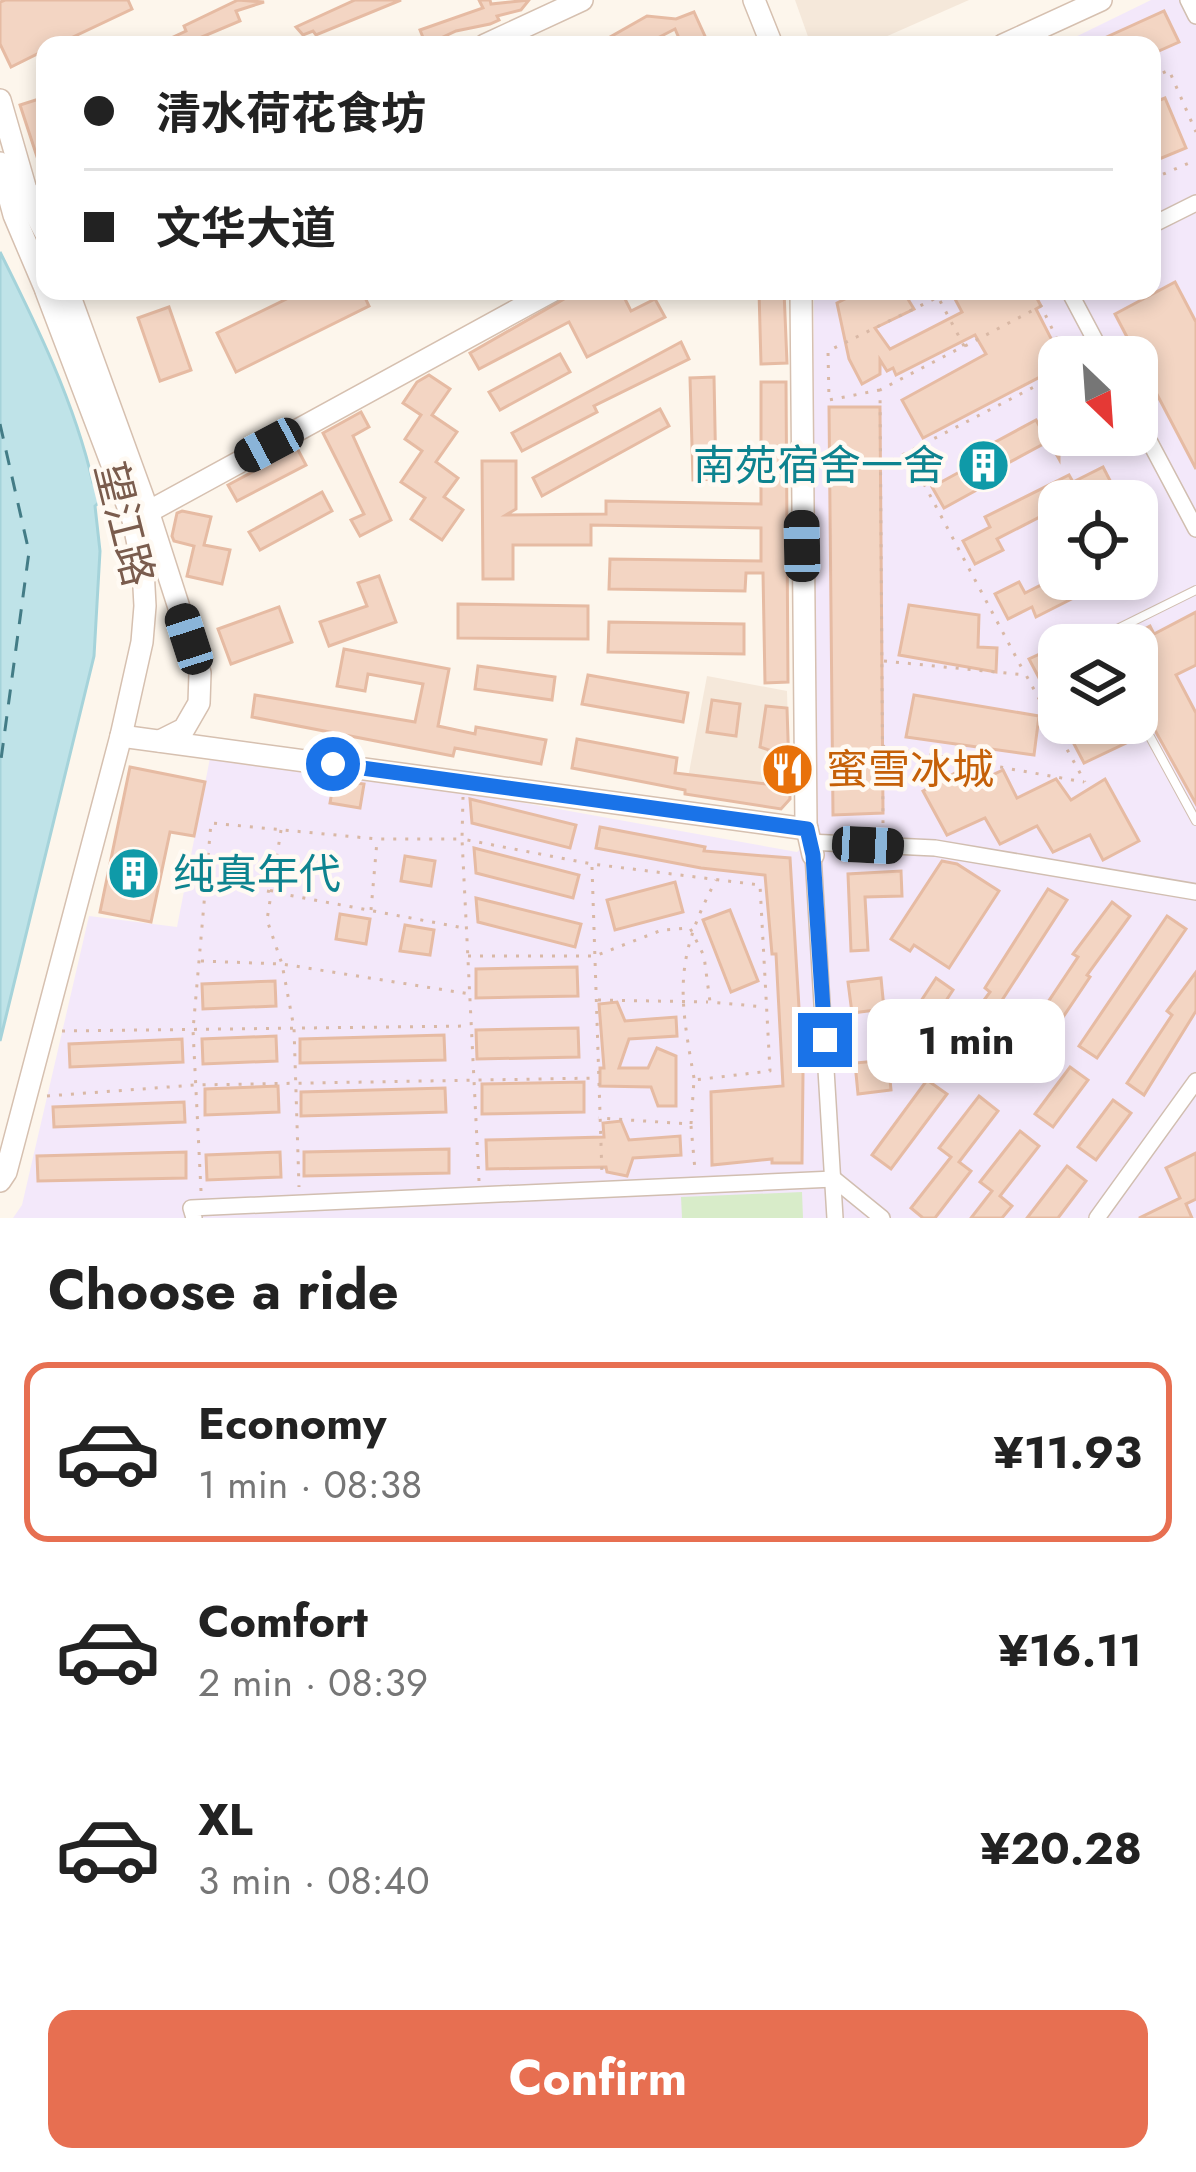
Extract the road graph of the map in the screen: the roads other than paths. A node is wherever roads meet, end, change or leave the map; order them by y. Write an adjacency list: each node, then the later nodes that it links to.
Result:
1 (582, 0): 6 (street)
2 (754, 0): 7 (street)
3 (1101, 0): 8 (street)
4 (1188, 0): 5 (street)
5 (1196, 16)
6 (504, 36)
7 (768, 36)
8 (1023, 36)
9 (0, 100): 12 (street)
10 (0, 160): 12 (street, 望江路)
11 (0, 191): 12 (street)
12 (29, 200): 15 (street, 望江路)
13 (1196, 203): 14 (street)
14 (1161, 220)
15 (34, 255)
16 (49, 300): 23 (street, 望江路)
17 (71, 300): 23 (street, 望江路)
18 (536, 300): 23 (street)
19 (801, 300): 31 (street)
20 (1074, 300): 21 (street)
21 (1093, 336)
22 (1157, 456): 24 (street)
23 (136, 518): 27 (street, 望江路); 28 (street, 望江路)
24 (1196, 529)
25 (1196, 590): 26 (lane)
26 (1127, 624)
27 (121, 736): 28 (street); 35 (street, 望江路)
28 (159, 741): 31 (street)
29 (1154, 744): 30 (lane)
30 (1196, 821)
31 (809, 842): 32 (street); 34 (street)
32 (1196, 892)
33 (1196, 1081): 39 (street)
34 (834, 1179): 36 (street); 37 (street); 38 (street)
35 (0, 1181)
36 (194, 1218)
37 (836, 1218)
38 (882, 1218)
39 (1097, 1218)

